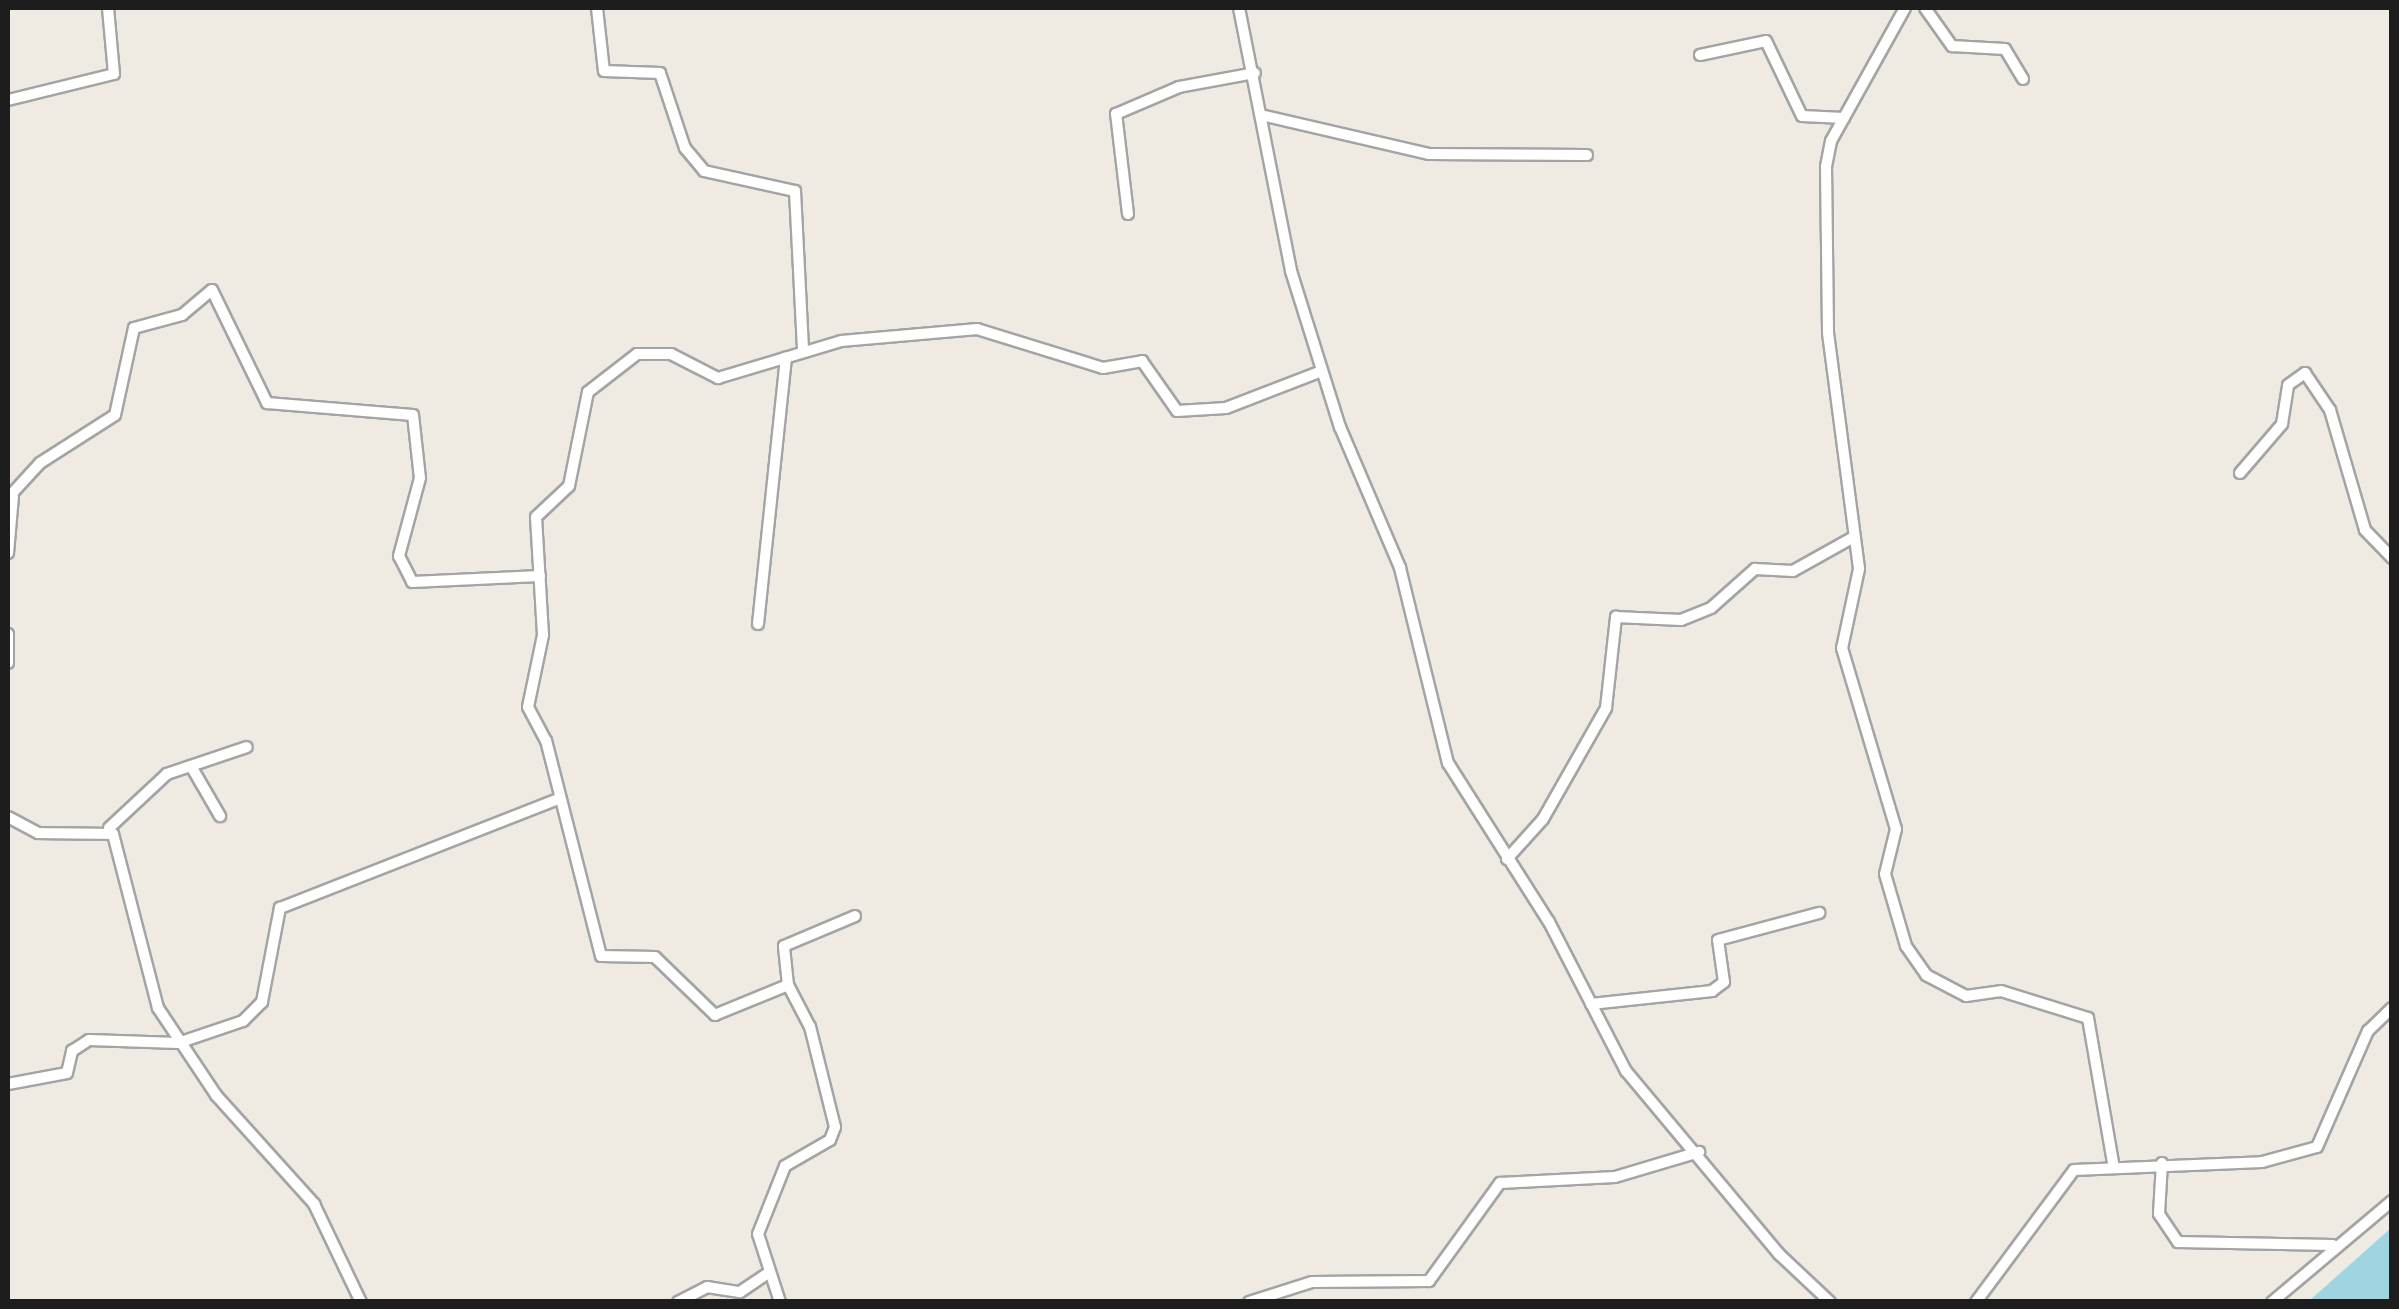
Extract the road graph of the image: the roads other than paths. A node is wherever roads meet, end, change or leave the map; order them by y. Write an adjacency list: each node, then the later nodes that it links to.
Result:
1 (108, 8): 9 (street)
2 (597, 8): 14 (street)
3 (1239, 8): 7 (street)
4 (1905, 8): 11 (street)
5 (1925, 8): 8 (street)
6 (1700, 54): 11 (street)
7 (1255, 73): 10 (street); 13 (street)
8 (2024, 79)
9 (8, 100)
10 (1261, 115): 12 (street); 16 (street)
11 (1844, 118): 19 (street)
12 (1587, 155)
13 (1128, 214)
14 (803, 351): 15 (street); 16 (street)
15 (786, 356): 22 (street); 23 (street)
16 (1322, 371): 32 (street)
17 (2240, 473): 21 (street)
18 (10, 497): 20 (street); 22 (street)
19 (1852, 538): 32 (street); 42 (street)
20 (8, 553)
21 (2392, 558)
22 (540, 576): 28 (street)
23 (758, 624)
24 (8, 634): 25 (street)
25 (8, 663)
26 (247, 747): 27 (street)
27 (191, 766): 29 (street); 31 (street)
28 (558, 799): 35 (street); 38 (street)
29 (220, 816)
30 (8, 818): 31 (street)
31 (109, 828): 38 (street)
32 (1507, 859): 36 (street)
33 (1819, 913): 36 (street)
34 (856, 916): 35 (street)
35 (788, 985): 45 (street)
36 (1591, 1004): 40 (street)
37 (2392, 1008): 41 (street)
38 (178, 1043): 39 (street); 46 (street)
39 (8, 1084)
40 (1699, 1152): 49 (street); 50 (street)
41 (2162, 1163): 42 (street); 44 (street)
42 (2114, 1168): 51 (street)
43 (2392, 1201): 44 (street)
44 (2333, 1245): 52 (street)
45 (767, 1274): 47 (street); 48 (street)
46 (361, 1302)
47 (678, 1302)
48 (780, 1302)
49 (1249, 1302)
50 (1830, 1302)
51 (1976, 1302)
52 (2272, 1302)

